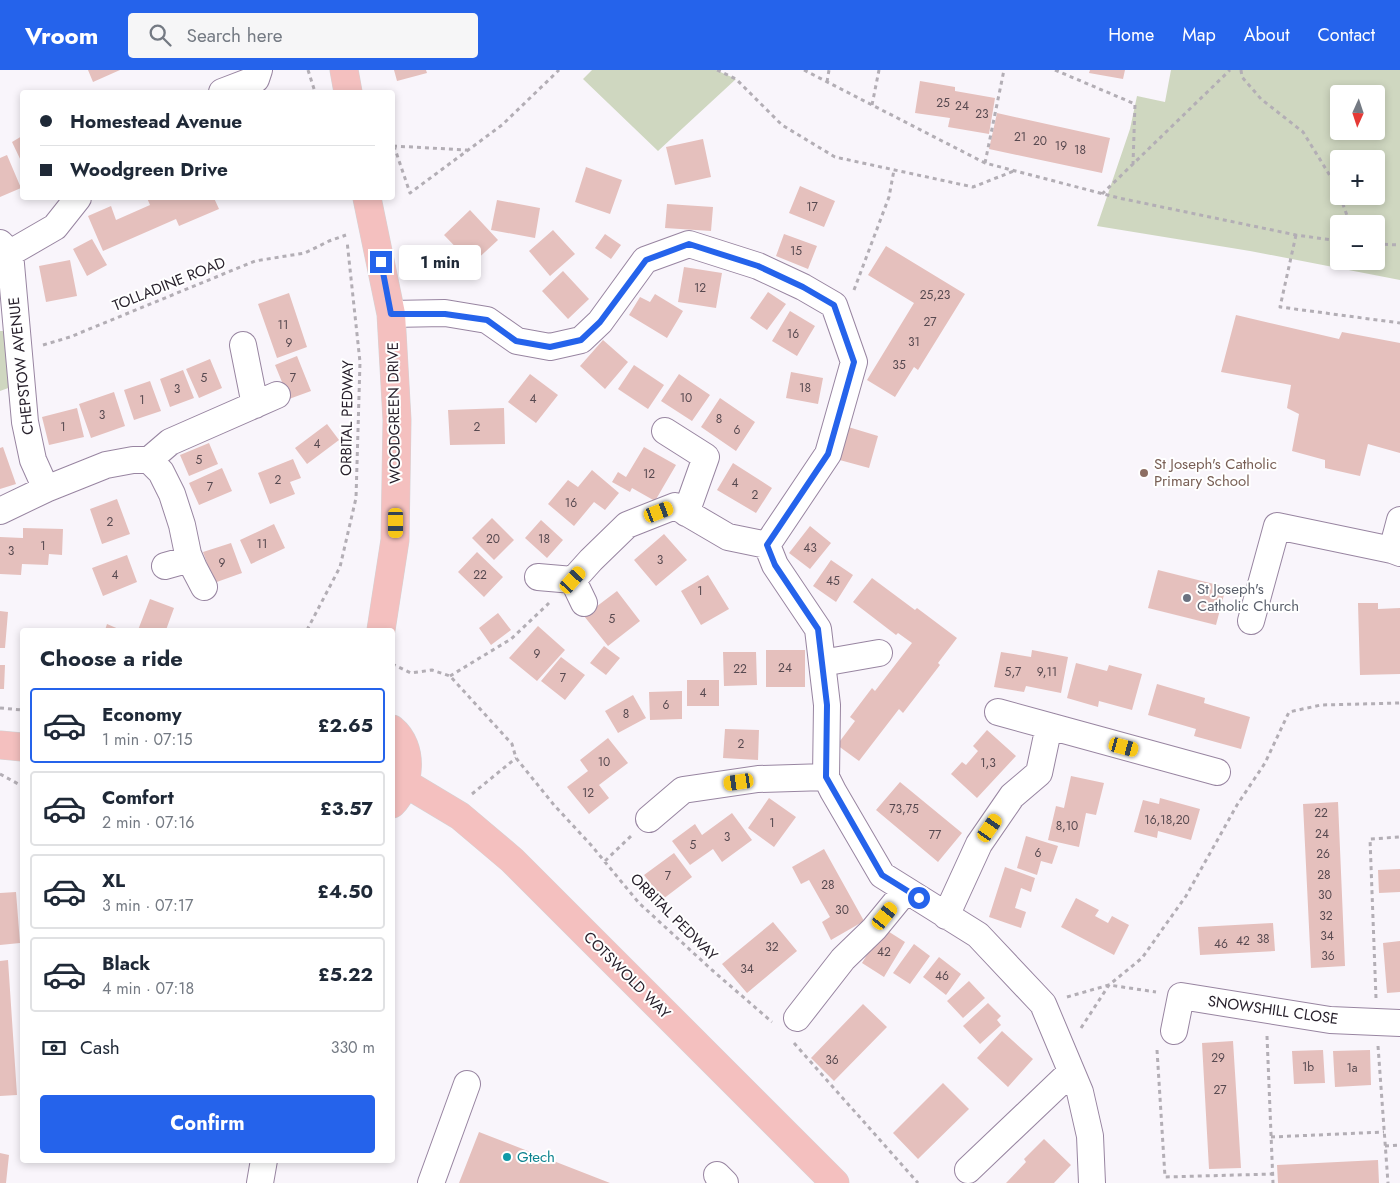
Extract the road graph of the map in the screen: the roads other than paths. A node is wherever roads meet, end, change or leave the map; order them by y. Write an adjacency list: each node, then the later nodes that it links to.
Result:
1 (259, 70): 3 (street)
2 (344, 70): 4 (main road)
3 (228, 90)
4 (348, 90)
5 (76, 200): 7 (street)
6 (367, 200): 8 (main road, WOODGREEN DRIVE)
7 (5, 248): 12 (street, CHEPSTOW AVENUE)
8 (391, 314): 16 (street); 23 (main road, WOODGREEN DRIVE)
9 (244, 345): 11 (street)
10 (665, 431): 14 (street)
11 (148, 460): 12 (street); 18 (street)
12 (46, 489): 13 (street)
13 (0, 511)
14 (686, 512): 16 (street); 20 (street)
15 (1400, 520): 17 (street)
16 (767, 545): 25 (street)
17 (1396, 552): 22 (street)
18 (190, 559): 19 (street); 21 (street)
19 (166, 566)
20 (538, 576)
21 (204, 587)
22 (1251, 620)
23 (381, 628)
24 (879, 653): 25 (street)
25 (822, 663): 32 (street)
26 (998, 712): 27 (street)
27 (1049, 726): 31 (street); 36 (street)
28 (395, 730): 33 (main road)
29 (0, 745): 30 (main road)
30 (20, 747)
31 (1217, 772)
32 (826, 777): 34 (street); 35 (street)
33 (399, 793): 46 (main road, COTSWOLD WAY)
34 (649, 819)
35 (906, 890): 36 (street); 38 (street)
36 (946, 916): 40 (street)
37 (1388, 1022): 39 (street, SNOWSHILL CLOSE)
38 (788, 1027)
39 (1174, 1030)
40 (1068, 1062): 43 (street); 47 (street)
41 (467, 1084): 45 (street)
42 (263, 1163): 44 (street)
43 (968, 1170)
44 (260, 1183)
45 (431, 1183)
46 (835, 1183)
47 (1092, 1183)

